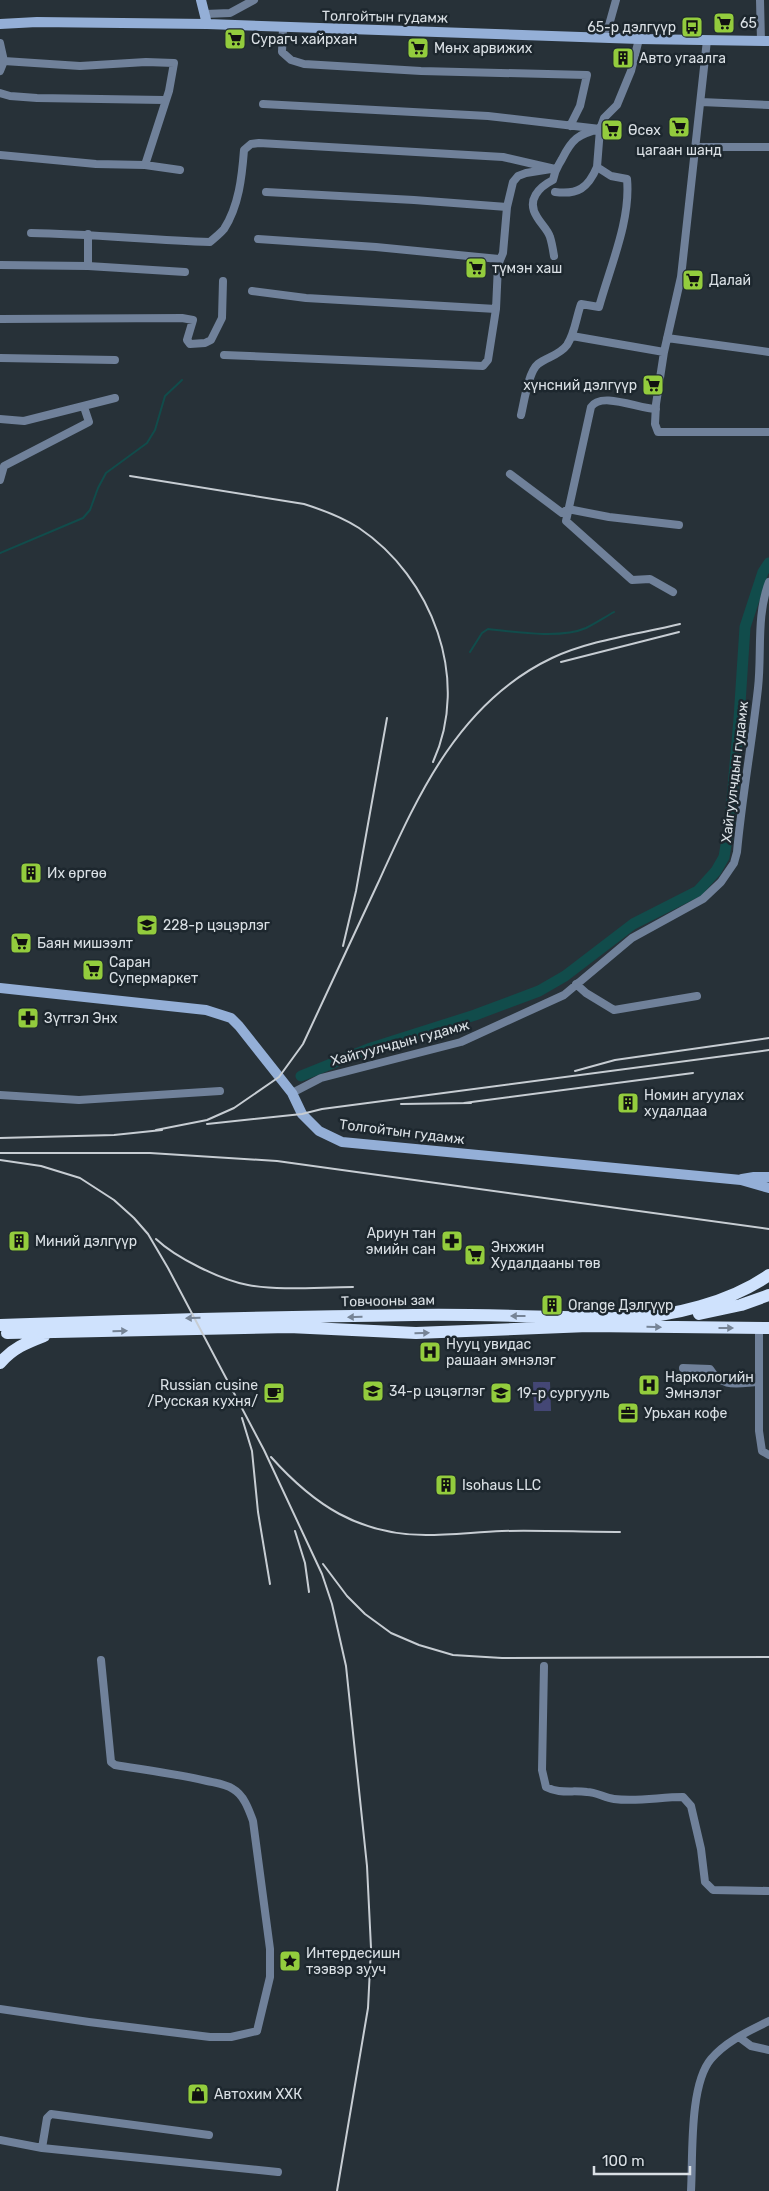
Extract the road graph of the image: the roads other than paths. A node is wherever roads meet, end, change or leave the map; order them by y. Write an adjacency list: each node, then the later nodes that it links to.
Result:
1 (202, 0): 5 (main road)
2 (254, 0): 5 (street)
3 (760, 0): 11 (street)
4 (615, 1): 8 (street)
5 (206, 19): 6 (main road, Толгойтын гудамж); 7 (main road, Толгойтын гудамж)
6 (0, 24)
7 (283, 28): 8 (main road, Толгойтын гудамж); 20 (street)
8 (601, 37): 9 (main road, Толгойтын гудамж)
9 (639, 39): 10 (main road, Толгойтын гудамж); 21 (street)
10 (707, 40): 11 (main road, Толгойтын гудамж); 17 (street)
11 (765, 41)
12 (0, 43): 13 (street)
13 (4, 61): 14 (street); 16 (street)
14 (0, 71)
15 (0, 93): 16 (street)
16 (164, 100): 25 (street)
17 (701, 102): 19 (street); 22 (street)
18 (263, 104): 20 (street)
19 (769, 105)
20 (570, 126): 21 (street)
21 (600, 129): 26 (street); 27 (street)
22 (695, 147): 23 (street); 45 (street)
23 (769, 148)
24 (0, 154): 25 (street)
25 (145, 165): 28 (street)
26 (596, 167): 30 (street); 44 (street)
27 (555, 168): 31 (street); 33 (street); 35 (street)
28 (180, 170)
29 (266, 192): 31 (street)
30 (555, 192)
31 (507, 207): 36 (street)
32 (31, 233): 33 (street)
33 (88, 234): 38 (street)
34 (258, 239): 36 (street)
35 (554, 256)
36 (499, 259): 42 (street)
37 (0, 265): 38 (street)
38 (88, 266): 39 (street)
39 (185, 272)
40 (223, 281): 43 (street)
41 (252, 291): 42 (street)
42 (496, 309): 48 (street)
43 (0, 319)
44 (572, 336): 46 (street); 54 (street)
45 (668, 338): 46 (street); 47 (street)
46 (664, 352): 53 (street)
47 (769, 352)
48 (224, 355)
49 (0, 358): 50 (street)
50 (115, 360)
51 (115, 398): 52 (street)
52 (84, 407): 55 (street); 58 (street)
53 (656, 409): 56 (street); 59 (street)
54 (521, 416)
55 (0, 419)
56 (769, 432)
57 (510, 474): 59 (street)
58 (0, 480)
59 (568, 509): 60 (street); 62 (street)
60 (679, 525)
61 (769, 582): 63 (street, Хайгуулчдын гудамж)
62 (673, 592)
63 (576, 984): 65 (street); 67 (street, Хайгуулчдын гудамж)
64 (0, 988): 67 (main road, Толгойтын гудамж)
65 (697, 996)
66 (220, 1091): 68 (street)
67 (292, 1093): 70 (main road, Толгойтын гудамж)
68 (0, 1095)
69 (769, 1178): 70 (main road, Толгойтын гудамж)
70 (741, 1180): 71 (main road, Толгойтын гудамж)
71 (769, 1188)
72 (769, 1275): 75 (highway, Товчооны зам)
73 (769, 1295): 75 (highway)
74 (769, 1304): 77 (highway)
75 (671, 1312): 76 (highway, Товчооны зам, one-way to 76)
76 (0, 1325)
77 (684, 1327): 78 (highway, Товчооны зам, one-way to 78); 79 (highway, Товчооны зам, one-way to 77)
78 (764, 1328): 83 (street)
79 (54, 1332): 80 (highway, Товчооны зам); 81 (highway)
80 (0, 1333)
81 (0, 1363)
82 (683, 1368): 83 (street)
83 (759, 1382): 84 (street)
84 (769, 1455)
85 (101, 1660): 88 (street)
86 (544, 1666): 87 (street)
87 (769, 1891)
88 (0, 2009)
89 (769, 2021): 90 (street)
90 (739, 2036): 91 (street); 96 (street)
91 (769, 2050)
92 (209, 2135): 94 (street)
93 (0, 2140): 94 (street)
94 (42, 2148): 95 (street)
95 (278, 2172)
96 (691, 2191)

